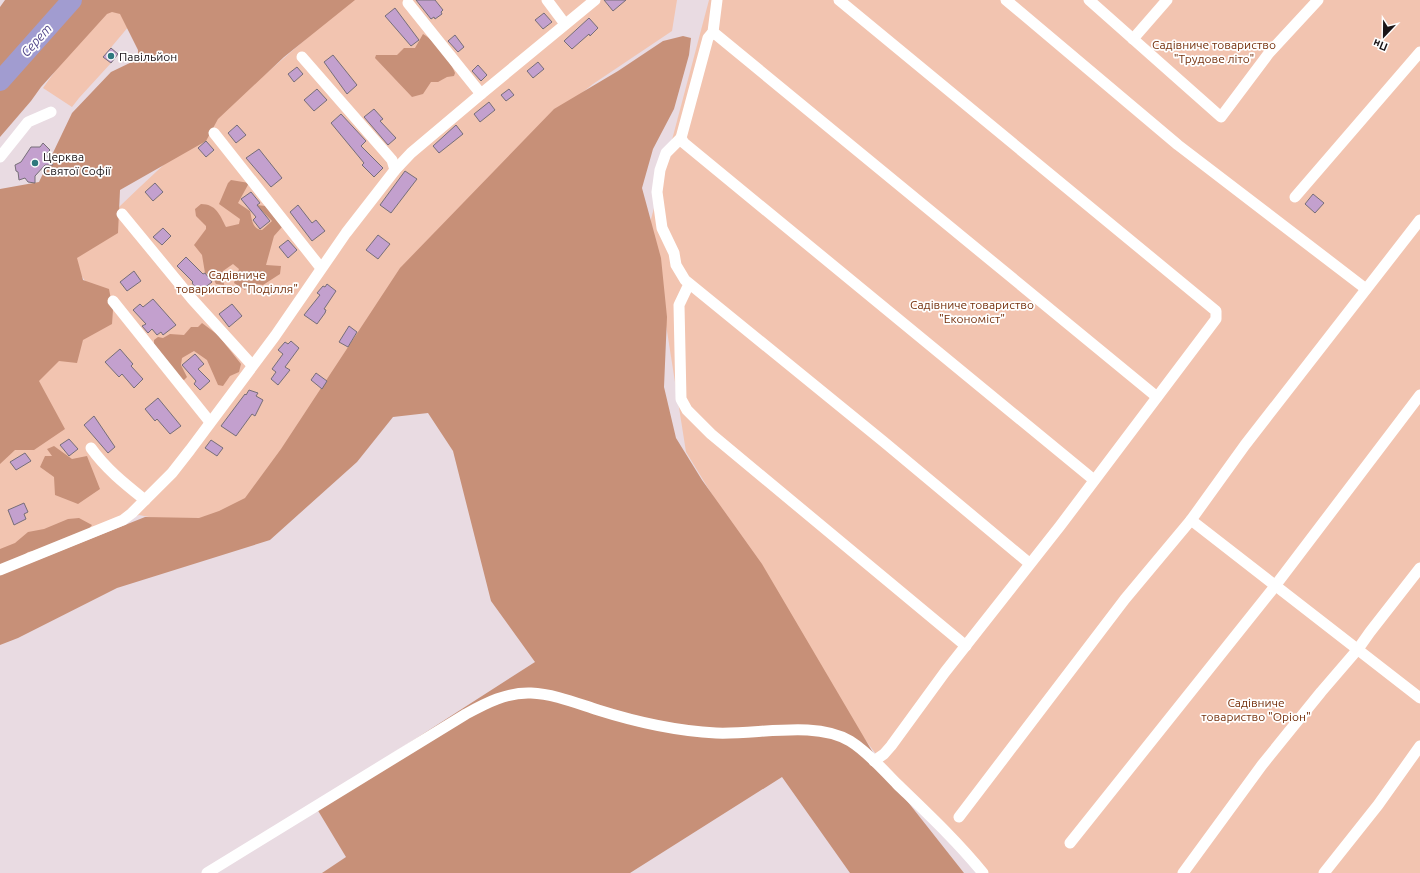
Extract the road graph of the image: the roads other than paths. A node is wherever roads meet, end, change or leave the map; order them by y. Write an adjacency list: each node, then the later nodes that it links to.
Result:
1 (547, 0): 10 (street)
2 (595, 0): 10 (street)
3 (717, 0): 11 (street)
4 (839, 0): 30 (street)
5 (1006, 0): 26 (street)
6 (1089, 0): 12 (street)
7 (1167, 0): 12 (street)
8 (1318, 0): 12 (street)
9 (408, 4): 15 (street)
10 (565, 24): 15 (street)
11 (713, 32): 18 (street); 30 (street)
12 (1133, 40)
13 (1420, 52): 21 (street)
14 (302, 56): 20 (street)
15 (481, 94): 20 (street)
16 (51, 112): 19 (street)
17 (214, 133): 24 (street)
18 (681, 138): 25 (street); 33 (street)
19 (0, 157)
20 (395, 170): 24 (street)
21 (1295, 197)
22 (122, 214): 28 (street)
23 (1420, 220): 26 (street)
24 (321, 268): 28 (street)
25 (689, 284): 36 (street); 40 (street)
26 (1366, 289): 35 (street)
27 (112, 301): 31 (street)
28 (252, 365): 31 (street)
29 (1420, 394): 39 (street)
30 (1157, 397): 33 (street)
31 (210, 422): 34 (street)
32 (91, 448): 34 (street)
33 (1094, 480): 36 (street)
34 (145, 500): 38 (street)
35 (1191, 520): 39 (street); 45 (street)
36 (1029, 563): 40 (street)
37 (1420, 568): 41 (street)
38 (0, 570)
39 (1276, 584): 41 (street); 46 (street)
40 (966, 646): 44 (street)
41 (1358, 650): 42 (street); 49 (street)
42 (1420, 698)
43 (1420, 746): 50 (street)
44 (874, 761): 47 (street); 48 (street)
45 (959, 817)
46 (1070, 842)
47 (207, 873)
48 (983, 873)
49 (1183, 873)
50 (1324, 873)

